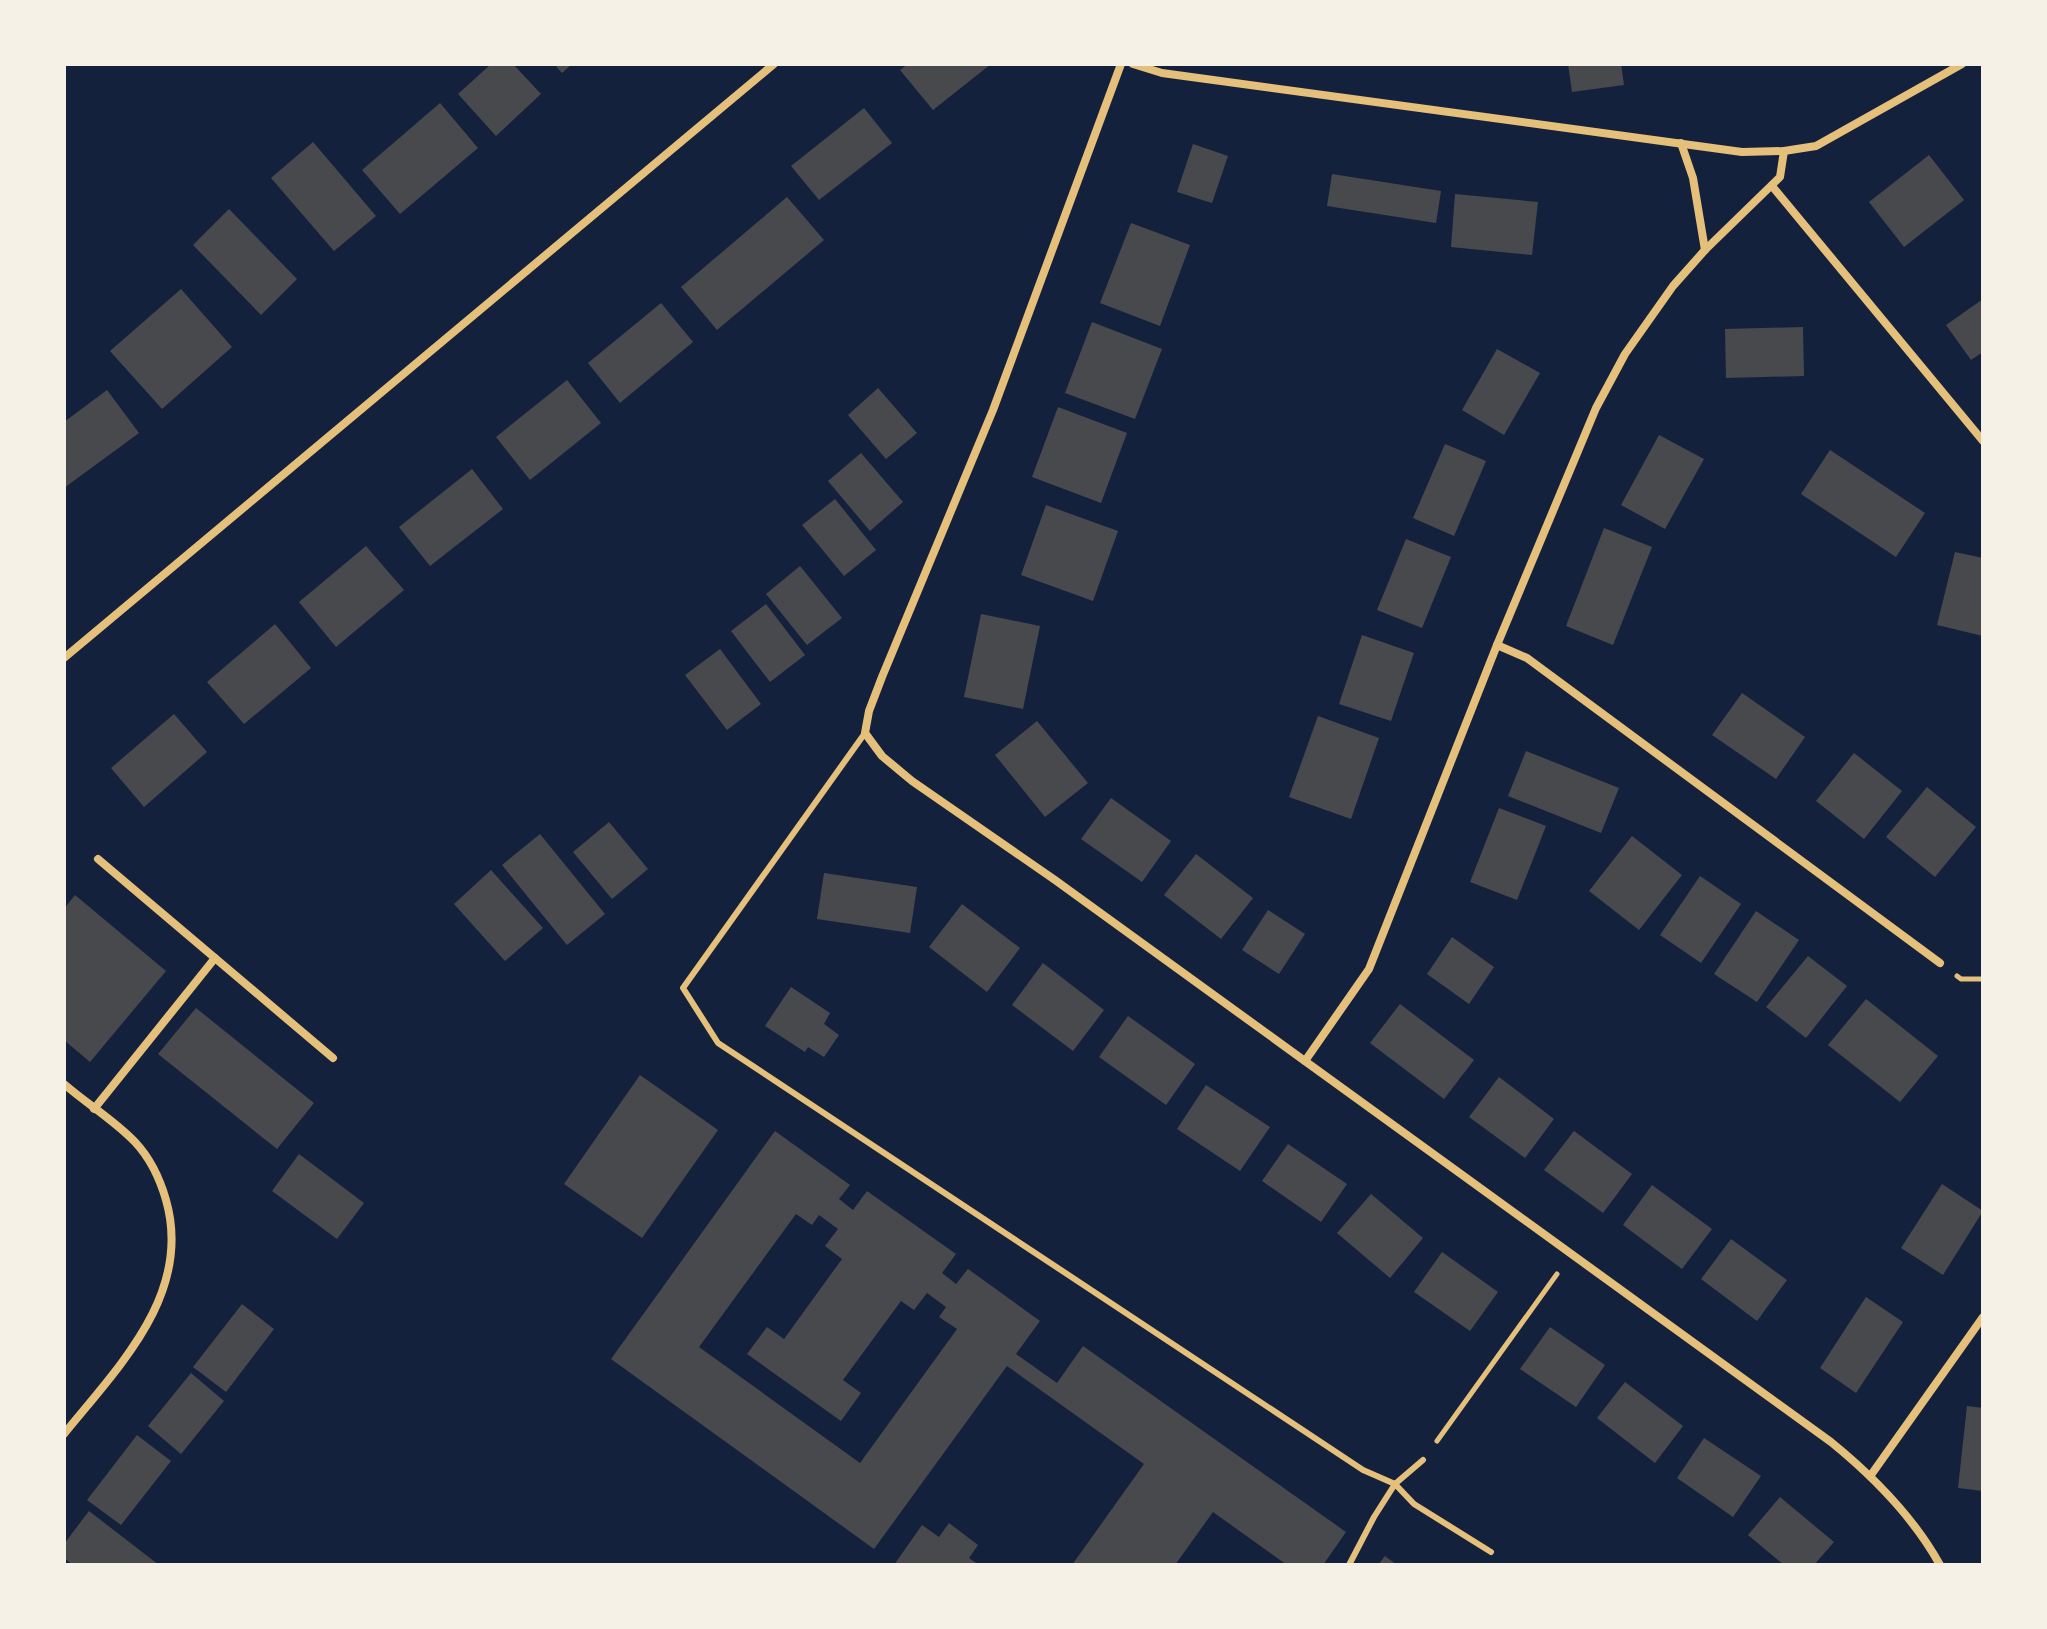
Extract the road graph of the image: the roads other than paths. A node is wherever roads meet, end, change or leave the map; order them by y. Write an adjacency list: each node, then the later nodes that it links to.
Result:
1 (774, 64): 11 (street)
2 (1121, 64): 12 (street)
3 (1133, 64): 5 (street)
4 (1962, 64): 6 (street)
5 (1681, 143): 6 (street); 8 (street)
6 (1784, 151): 7 (street)
7 (1772, 186): 8 (street); 9 (street)
8 (1705, 250): 10 (street)
9 (1983, 441)
10 (1497, 645): 15 (street); 17 (street)
11 (64, 658)
12 (865, 733): 17 (street); 24 (lane)
13 (98, 859): 14 (street)
14 (215, 958): 16 (street); 19 (street)
15 (1940, 963)
16 (333, 1058)
17 (1305, 1061): 23 (street)
18 (64, 1084): 19 (street)
19 (94, 1109): 21 (street)
20 (1983, 1317): 23 (street)
21 (64, 1434)
22 (1423, 1460): 24 (lane)
23 (1871, 1475): 27 (street)
24 (1395, 1484): 25 (lane); 26 (lane)
25 (1491, 1552)
26 (1349, 1565)
27 (1940, 1565)

